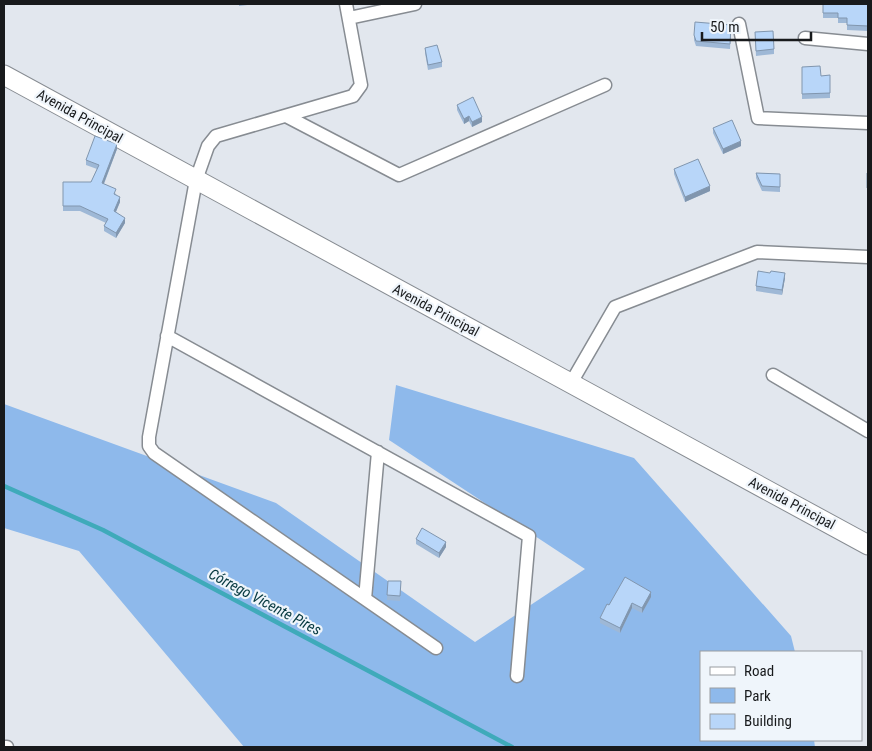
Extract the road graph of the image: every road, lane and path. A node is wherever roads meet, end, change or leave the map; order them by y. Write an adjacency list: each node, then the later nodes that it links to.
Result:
1 (346, 4): 3 (street)
2 (415, 4): 3 (street)
3 (349, 18): 9 (street)
4 (739, 24): 10 (street)
5 (804, 38): 6 (street)
6 (868, 44)
7 (4, 74): 11 (street, Avenida Principal)
8 (605, 85): 9 (street)
9 (286, 116): 11 (street)
10 (868, 123)
11 (196, 180): 13 (street); 15 (street, Avenida Principal)
12 (868, 257): 15 (street)
13 (167, 336): 17 (street); 19 (street)
14 (773, 375): 16 (street)
15 (571, 384): 18 (street, Avenida Principal)
16 (868, 431)
17 (378, 452): 19 (street); 21 (street)
18 (868, 545)
19 (365, 599): 20 (street)
20 (436, 648)
21 (517, 676)

